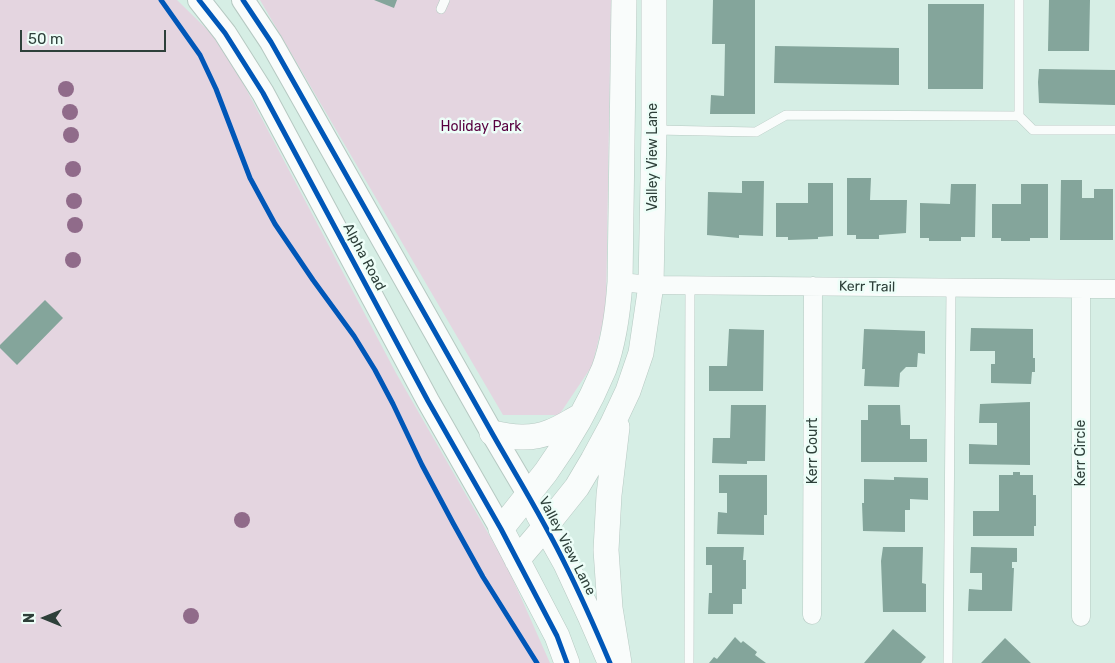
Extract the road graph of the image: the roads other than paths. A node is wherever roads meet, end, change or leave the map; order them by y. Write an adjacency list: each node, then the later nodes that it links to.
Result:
1 (199, 0): 21 (street, Alpha Road)
2 (243, 0): 18 (street, Alpha Road)
3 (624, 0): 9 (main road, Valley View Lane)
4 (654, 0): 7 (main road, Valley View Lane)
5 (1019, 0): 6 (lane)
6 (1019, 116): 7 (lane); 8 (lane)
7 (654, 129): 10 (main road, Valley View Lane)
8 (1115, 130)
9 (620, 282): 10 (street, Kerr Trail); 17 (main road, Valley View Lane)
10 (651, 285): 11 (street, Kerr Trail); 16 (main road, Valley View Lane)
11 (690, 285): 12 (street, Kerr Trail); 28 (lane)
12 (813, 286): 13 (street, Kerr Trail); 23 (street, Kerr Court)
13 (951, 288): 14 (street, Kerr Trail); 29 (lane)
14 (1081, 289): 15 (street, Kerr Trail); 24 (street, Kerr Circle)
15 (1115, 289)
16 (621, 407): 20 (main road, Valley View Lane); 27 (main road)
17 (582, 416): 18 (main road); 19 (main road, Valley View Lane)
18 (492, 433): 19 (street, Alpha Road)
19 (528, 494): 20 (main road, Valley View Lane); 21 (main road, Valley View Lane)
20 (546, 527): 22 (main road, Valley View Lane); 26 (main road, Valley View Lane)
21 (501, 529): 22 (main road)
22 (517, 560): 25 (main road)
23 (812, 616)
24 (1081, 616)
25 (567, 663)
26 (610, 663)
27 (619, 663)
28 (688, 663)
29 (948, 663)

